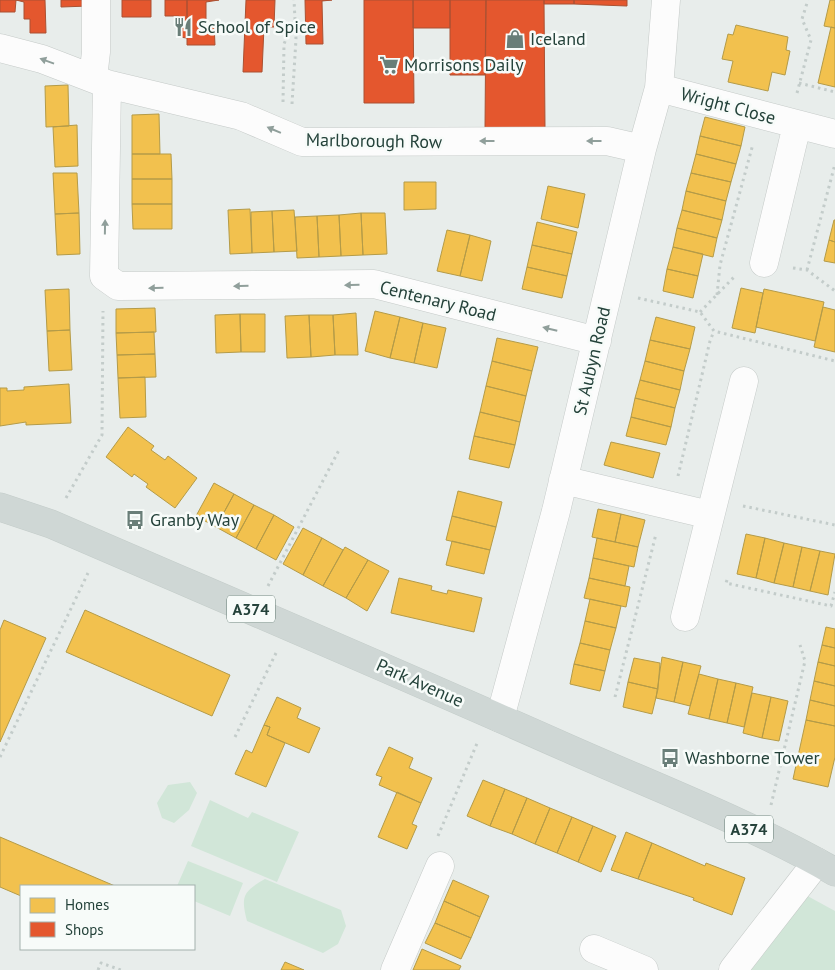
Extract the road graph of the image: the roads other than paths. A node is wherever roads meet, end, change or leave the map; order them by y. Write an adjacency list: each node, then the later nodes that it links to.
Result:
1 (96, 0): 4 (street)
2 (666, 0): 5 (street, St Aubyn Road)
3 (0, 48): 4 (street, Marlborough Row, one-way to 3)
4 (100, 81): 8 (street, Marlborough Row, one-way to 4); 10 (street, Centenary Road, one-way to 4)
5 (659, 88): 6 (street, Wright Close); 8 (street, St Aubyn Road)
6 (793, 124): 7 (street, Wright Close); 9 (street, Wright Close)
7 (835, 134)
8 (642, 149): 10 (street, St Aubyn Road)
9 (764, 263)
10 (597, 341): 12 (street, St Aubyn Road)
11 (744, 381): 14 (street)
12 (563, 480): 14 (street); 16 (street, St Aubyn Road)
13 (0, 507): 16 (main road, Park Avenue / A374)
14 (712, 507): 15 (street)
15 (685, 617)
16 (495, 716): 18 (main road, Park Avenue / A374)
17 (440, 866): 20 (street)
18 (826, 867): 22 (street)
19 (594, 949): 21 (street)
20 (395, 970)
21 (644, 970)
22 (733, 970)

